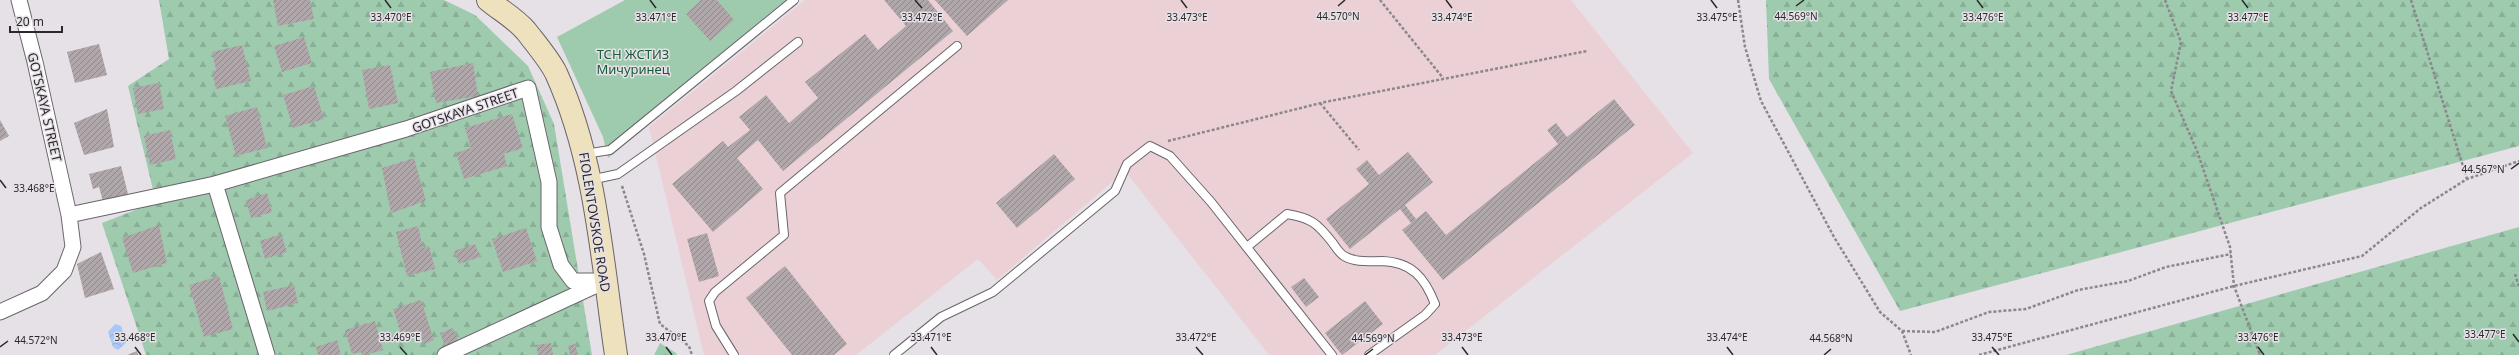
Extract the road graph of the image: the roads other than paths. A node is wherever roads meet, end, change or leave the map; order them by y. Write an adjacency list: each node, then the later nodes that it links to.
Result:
1 (19, 0): 9 (street, GOTSKAYA STREET)
2 (488, 0): 6 (main road, FIOLENTOVSKOE ROAD)
3 (794, 0): 6 (lane)
4 (798, 42): 7 (lane)
5 (957, 46): 16 (lane)
6 (585, 154): 7 (main road, FIOLENTOVSKOE ROAD)
7 (590, 180): 11 (main road, FIOLENTOVSKOE ROAD)
8 (215, 184): 9 (street, GOTSKAYA STREET); 11 (street, GOTSKAYA STREET); 13 (street)
9 (69, 215): 12 (street, GOTSKAYA STREET)
10 (1247, 247): 17 (lane); 18 (lane); 19 (lane)
11 (605, 281): 14 (street); 15 (main road, FIOLENTOVSKOE ROAD)
12 (0, 312)
13 (267, 355)
14 (445, 355)
15 (616, 355)
16 (734, 355)
17 (894, 355)
18 (1332, 355)
19 (1369, 355)

